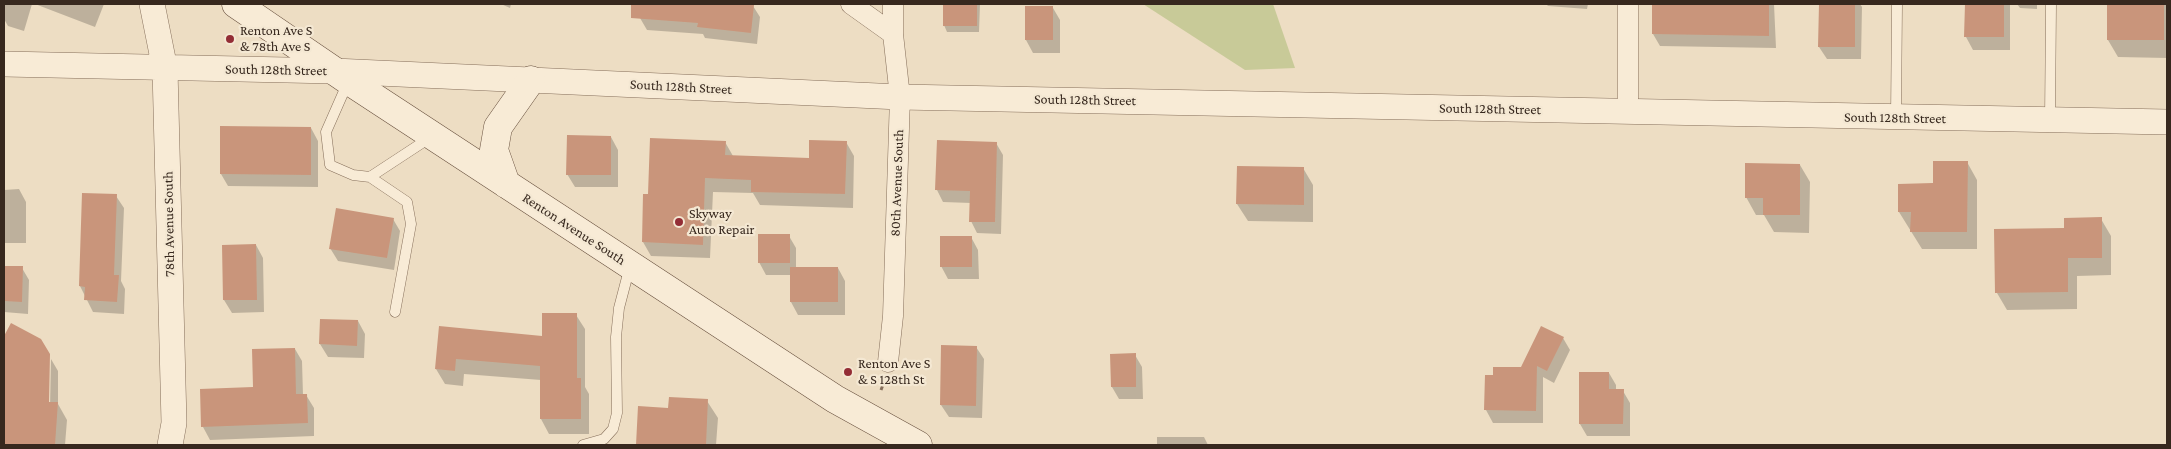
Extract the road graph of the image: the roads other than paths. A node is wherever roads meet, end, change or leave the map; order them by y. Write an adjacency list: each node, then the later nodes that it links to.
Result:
1 (152, 4): 10 (street, 78th Avenue South)
2 (236, 4): 11 (main road, Renton Avenue South)
3 (851, 4): 8 (street)
4 (893, 4): 8 (street, 80th Avenue South)
5 (1628, 4): 14 (street)
6 (1897, 4): 15 (lane)
7 (2051, 4): 16 (lane)
8 (893, 34): 13 (street, 80th Avenue South)
9 (4, 64): 10 (street, South 128th Street)
10 (165, 68): 11 (street, South 128th Street); 24 (street, 78th Avenue South)
11 (341, 76): 12 (street, South 128th Street); 18 (main road, Renton Avenue South); 19 (lane)
12 (531, 80): 13 (street, South 128th Street); 20 (main road)
13 (900, 97): 14 (street, South 128th Street); 23 (street, 80th Avenue South)
14 (1628, 112): 15 (street, South 128th Street)
15 (1896, 118): 16 (street, South 128th Street)
16 (2050, 121): 17 (street, South 128th Street)
17 (2167, 122)
18 (433, 136): 19 (lane); 20 (main road, Renton Avenue South)
19 (370, 176): 22 (lane)
20 (506, 184): 21 (main road, Renton Avenue South)
21 (631, 265): 25 (lane); 26 (main road, Renton Avenue South)
22 (395, 312)
23 (888, 362)
24 (170, 445)
25 (583, 445)
26 (918, 445)

